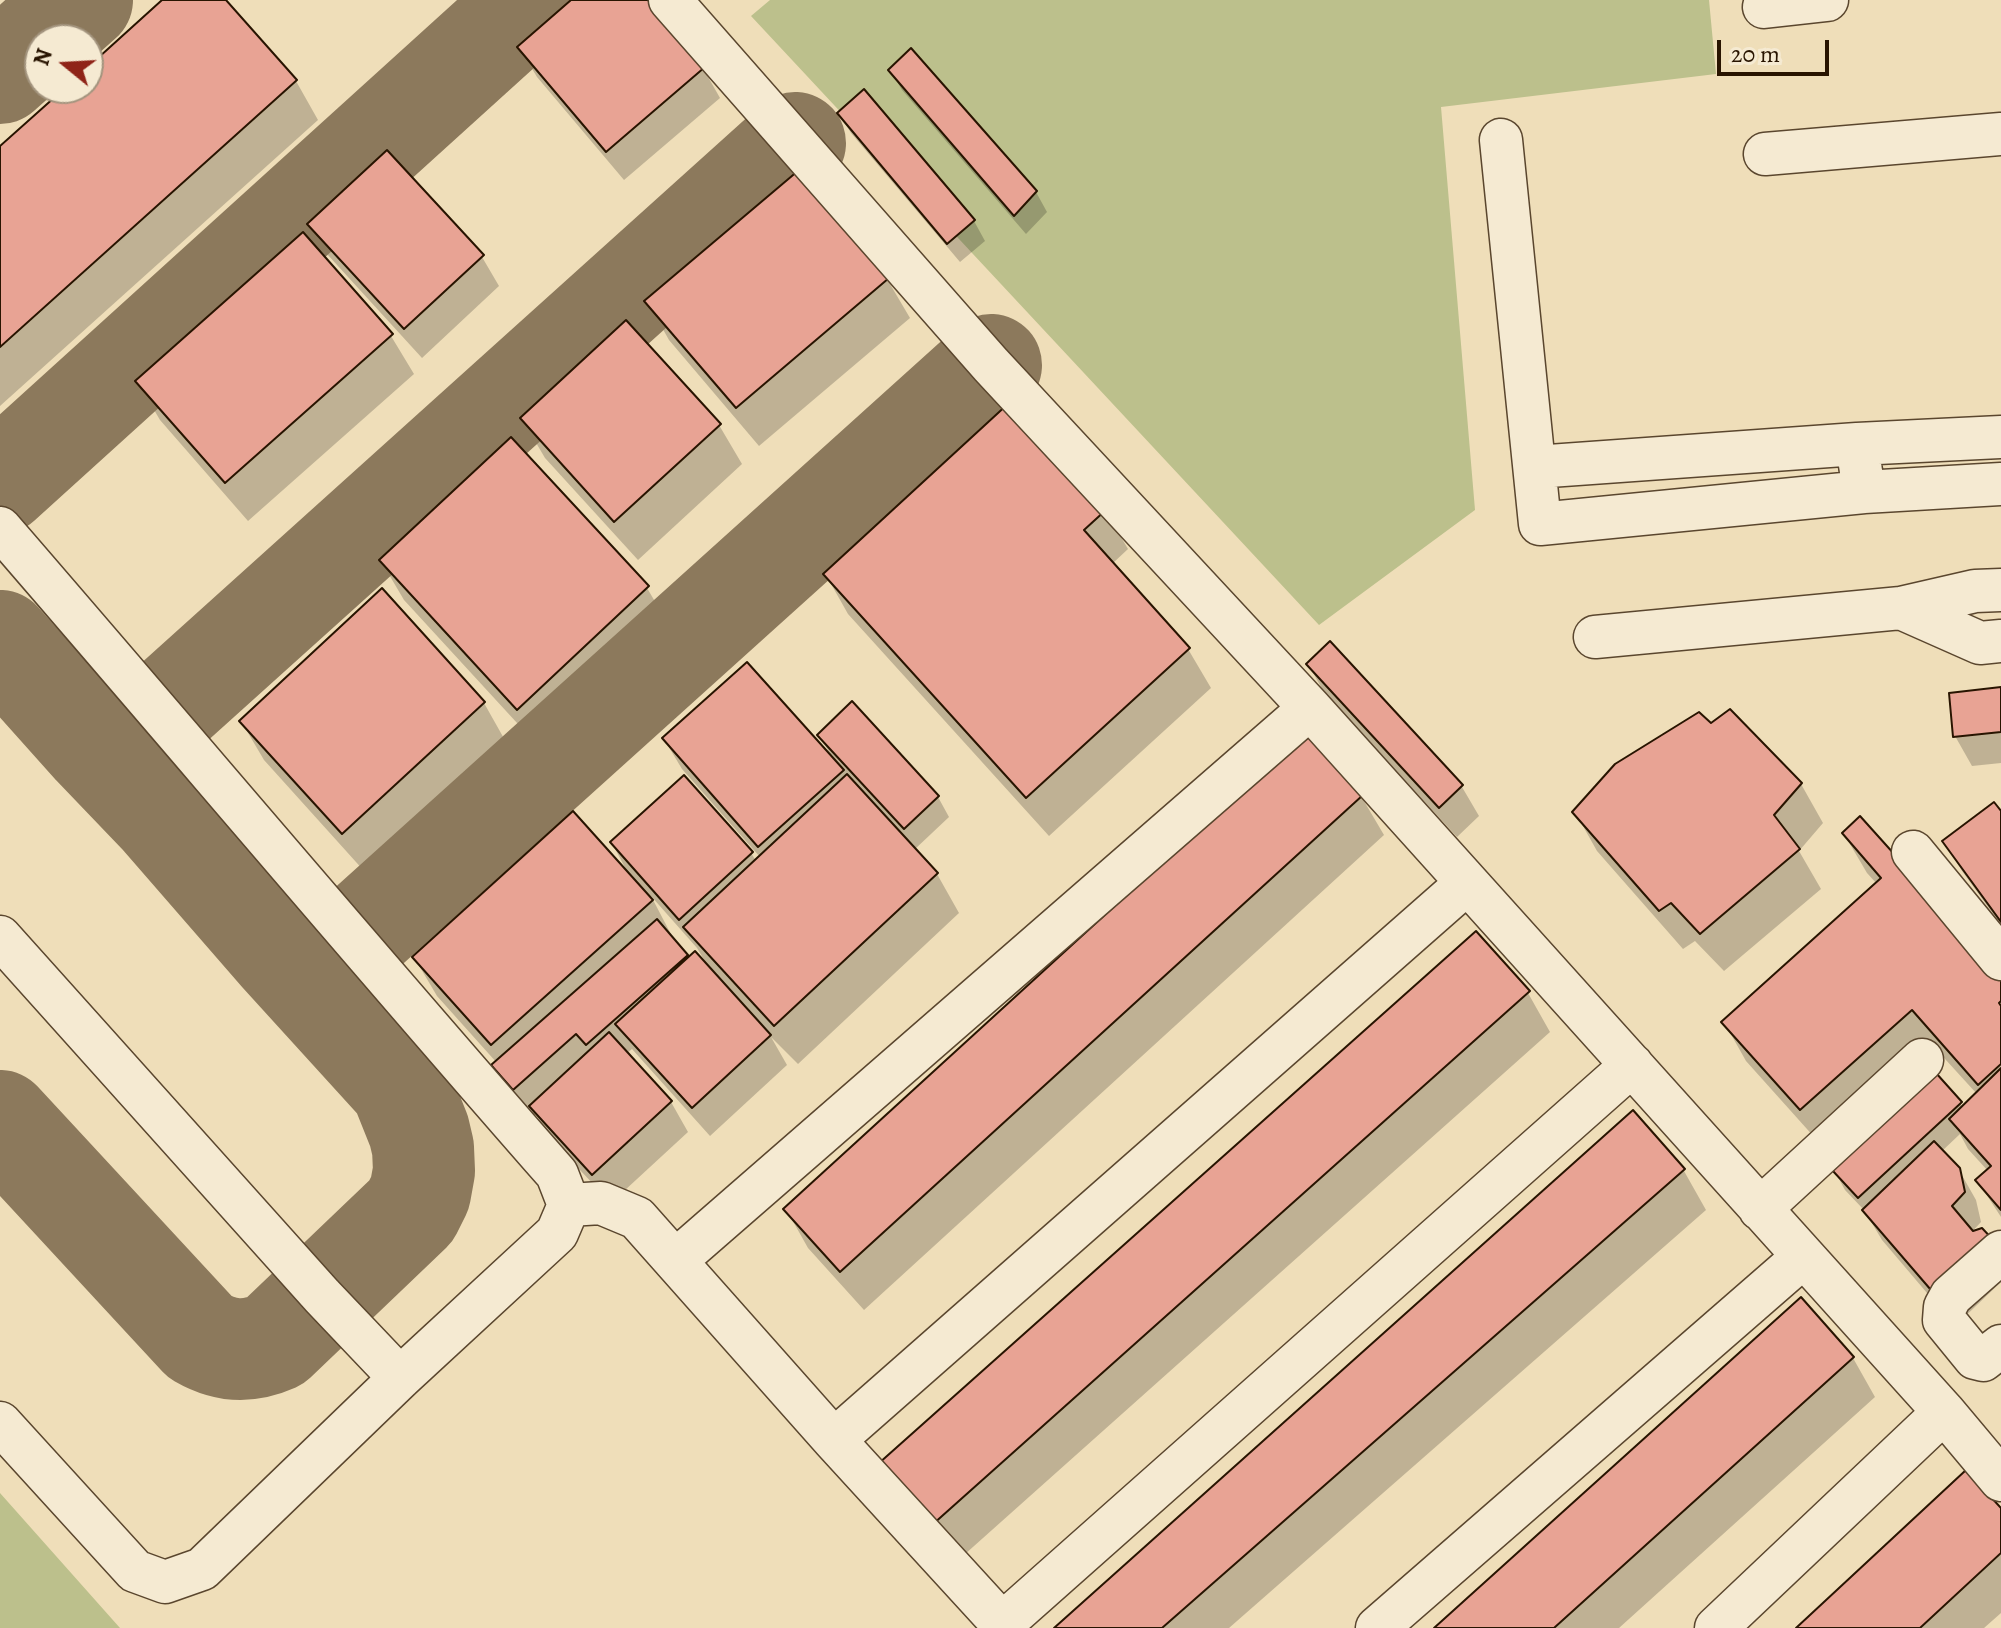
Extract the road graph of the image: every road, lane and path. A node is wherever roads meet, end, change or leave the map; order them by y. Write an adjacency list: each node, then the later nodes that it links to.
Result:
1 (670, 0): 17 (lane)
2 (1827, 0): 3 (lane)
3 (1764, 7)
4 (2001, 134): 6 (lane)
5 (1501, 140): 9 (lane)
6 (1765, 154)
7 (2001, 437): 8 (lane)
8 (1857, 444): 9 (lane); 11 (lane)
9 (1535, 467): 11 (lane)
10 (2001, 484): 11 (lane)
11 (1864, 492)
12 (0, 528): 24 (lane)
13 (2001, 590): 14 (lane)
14 (1901, 608): 15 (lane); 16 (lane)
15 (1595, 637)
16 (2001, 641)
17 (1310, 708): 19 (lane); 28 (lane)
18 (1913, 852): 21 (lane)
19 (1467, 883): 23 (lane); 33 (lane)
20 (0, 937): 30 (lane)
21 (2001, 959)
22 (1922, 1060): 25 (lane)
23 (1632, 1065): 25 (lane); 35 (lane)
24 (569, 1205): 28 (lane); 30 (lane)
25 (1760, 1209): 27 (lane)
26 (2001, 1252): 29 (lane)
27 (1803, 1257): 31 (lane); 36 (lane)
28 (675, 1261): 33 (lane)
29 (2001, 1346)
30 (400, 1378): 32 (lane)
31 (1944, 1412): 34 (lane); 37 (lane)
32 (0, 1423)
33 (834, 1440): 35 (lane)
34 (2001, 1480)
35 (1004, 1626)
36 (1377, 1628)
37 (1716, 1628)

